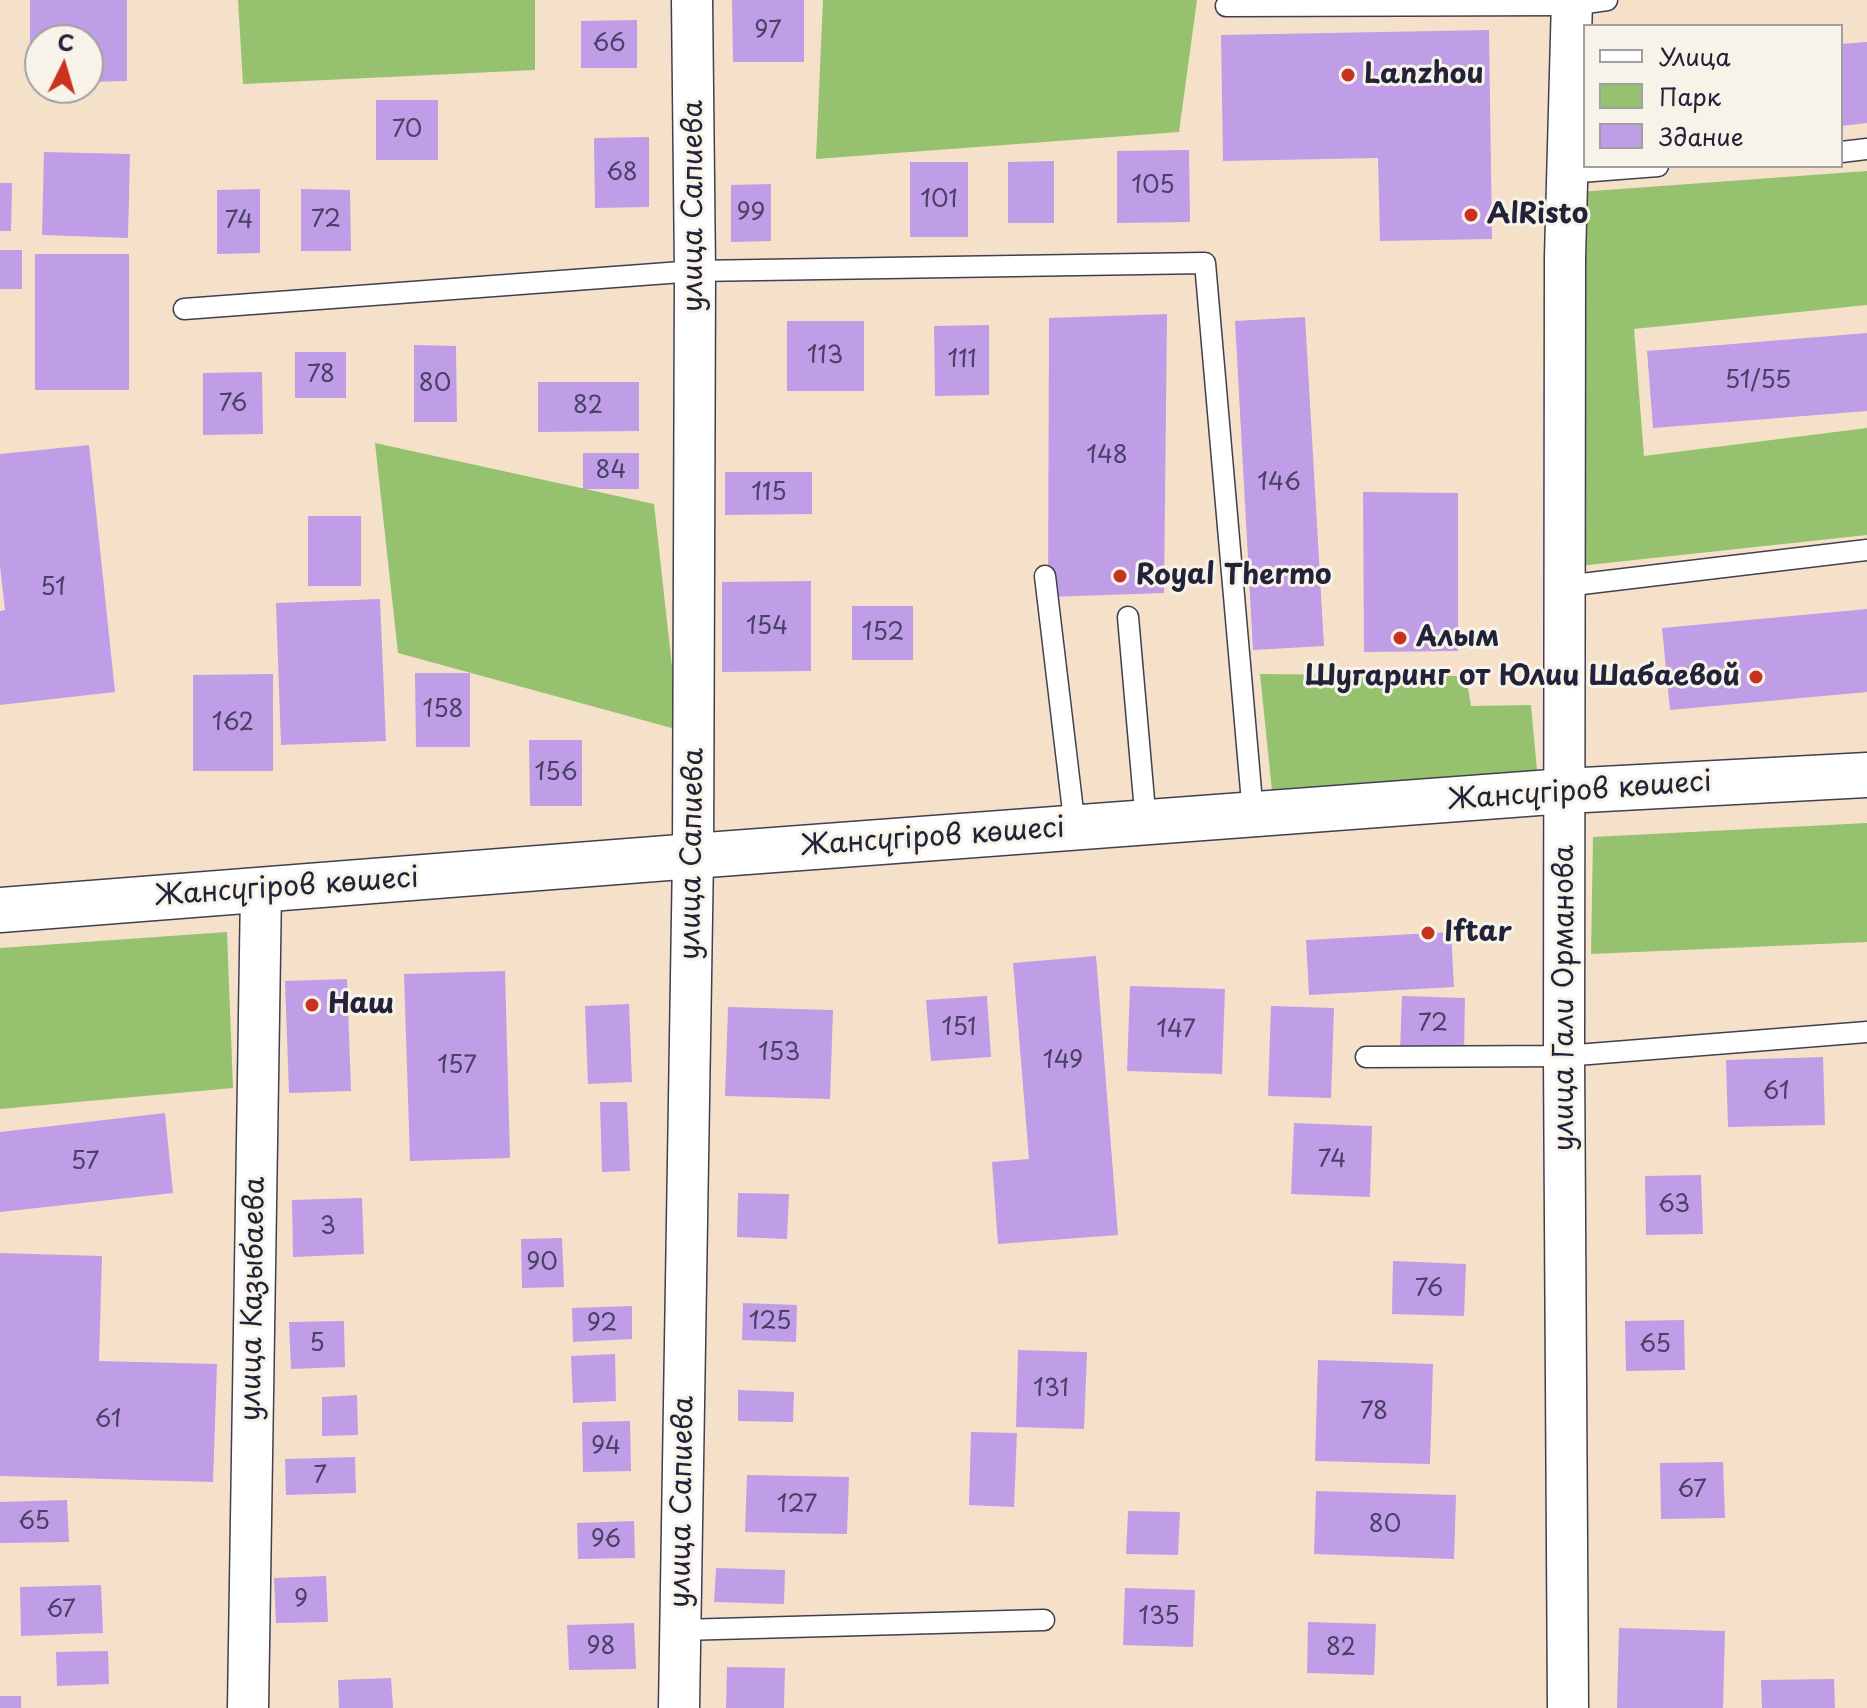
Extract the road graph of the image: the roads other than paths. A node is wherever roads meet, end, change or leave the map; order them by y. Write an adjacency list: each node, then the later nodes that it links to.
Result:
1 (692, 0): 8 (street, улица Сапиева)
2 (1583, 2): 3 (lane); 7 (street, улица Гали Орманова)
3 (1226, 6)
4 (1867, 149): 5 (lane)
5 (1843, 152)
6 (1632, 168): 7 (lane)
7 (1567, 173): 12 (street, улица Гали Орманова)
8 (695, 271): 9 (lane); 16 (lane); 19 (street, улица Сапиева)
9 (184, 309)
10 (1867, 550): 12 (lane)
11 (1045, 576): 18 (lane)
12 (1565, 586): 15 (street, улица Гали Орманова)
13 (1128, 617): 17 (lane)
14 (1867, 775): 15 (main road, Жансүгіров көшесі)
15 (1565, 791): 16 (main road, Жансүгіров көшесі); 23 (street, улица Гали Орманова)
16 (1253, 814): 17 (main road, Жансүгіров көшесі)
17 (1146, 823): 18 (main road, Жансүгіров көшесі)
18 (1075, 828): 19 (main road, Жансүгіров көшесі)
19 (693, 856): 20 (main road, Жансүгіров көшесі); 26 (street, улица Сапиева)
20 (261, 890): 21 (main road, Жансүгіров көшесі); 27 (street, улица Казыбаева)
21 (0, 910)
22 (1867, 1032): 23 (lane)
23 (1564, 1056): 24 (lane); 29 (street, улица Гали Орманова)
24 (1366, 1057)
25 (1044, 1620): 26 (lane)
26 (681, 1630): 28 (street, улица Сапиева)
27 (248, 1708)
28 (679, 1708)
29 (1568, 1708)

